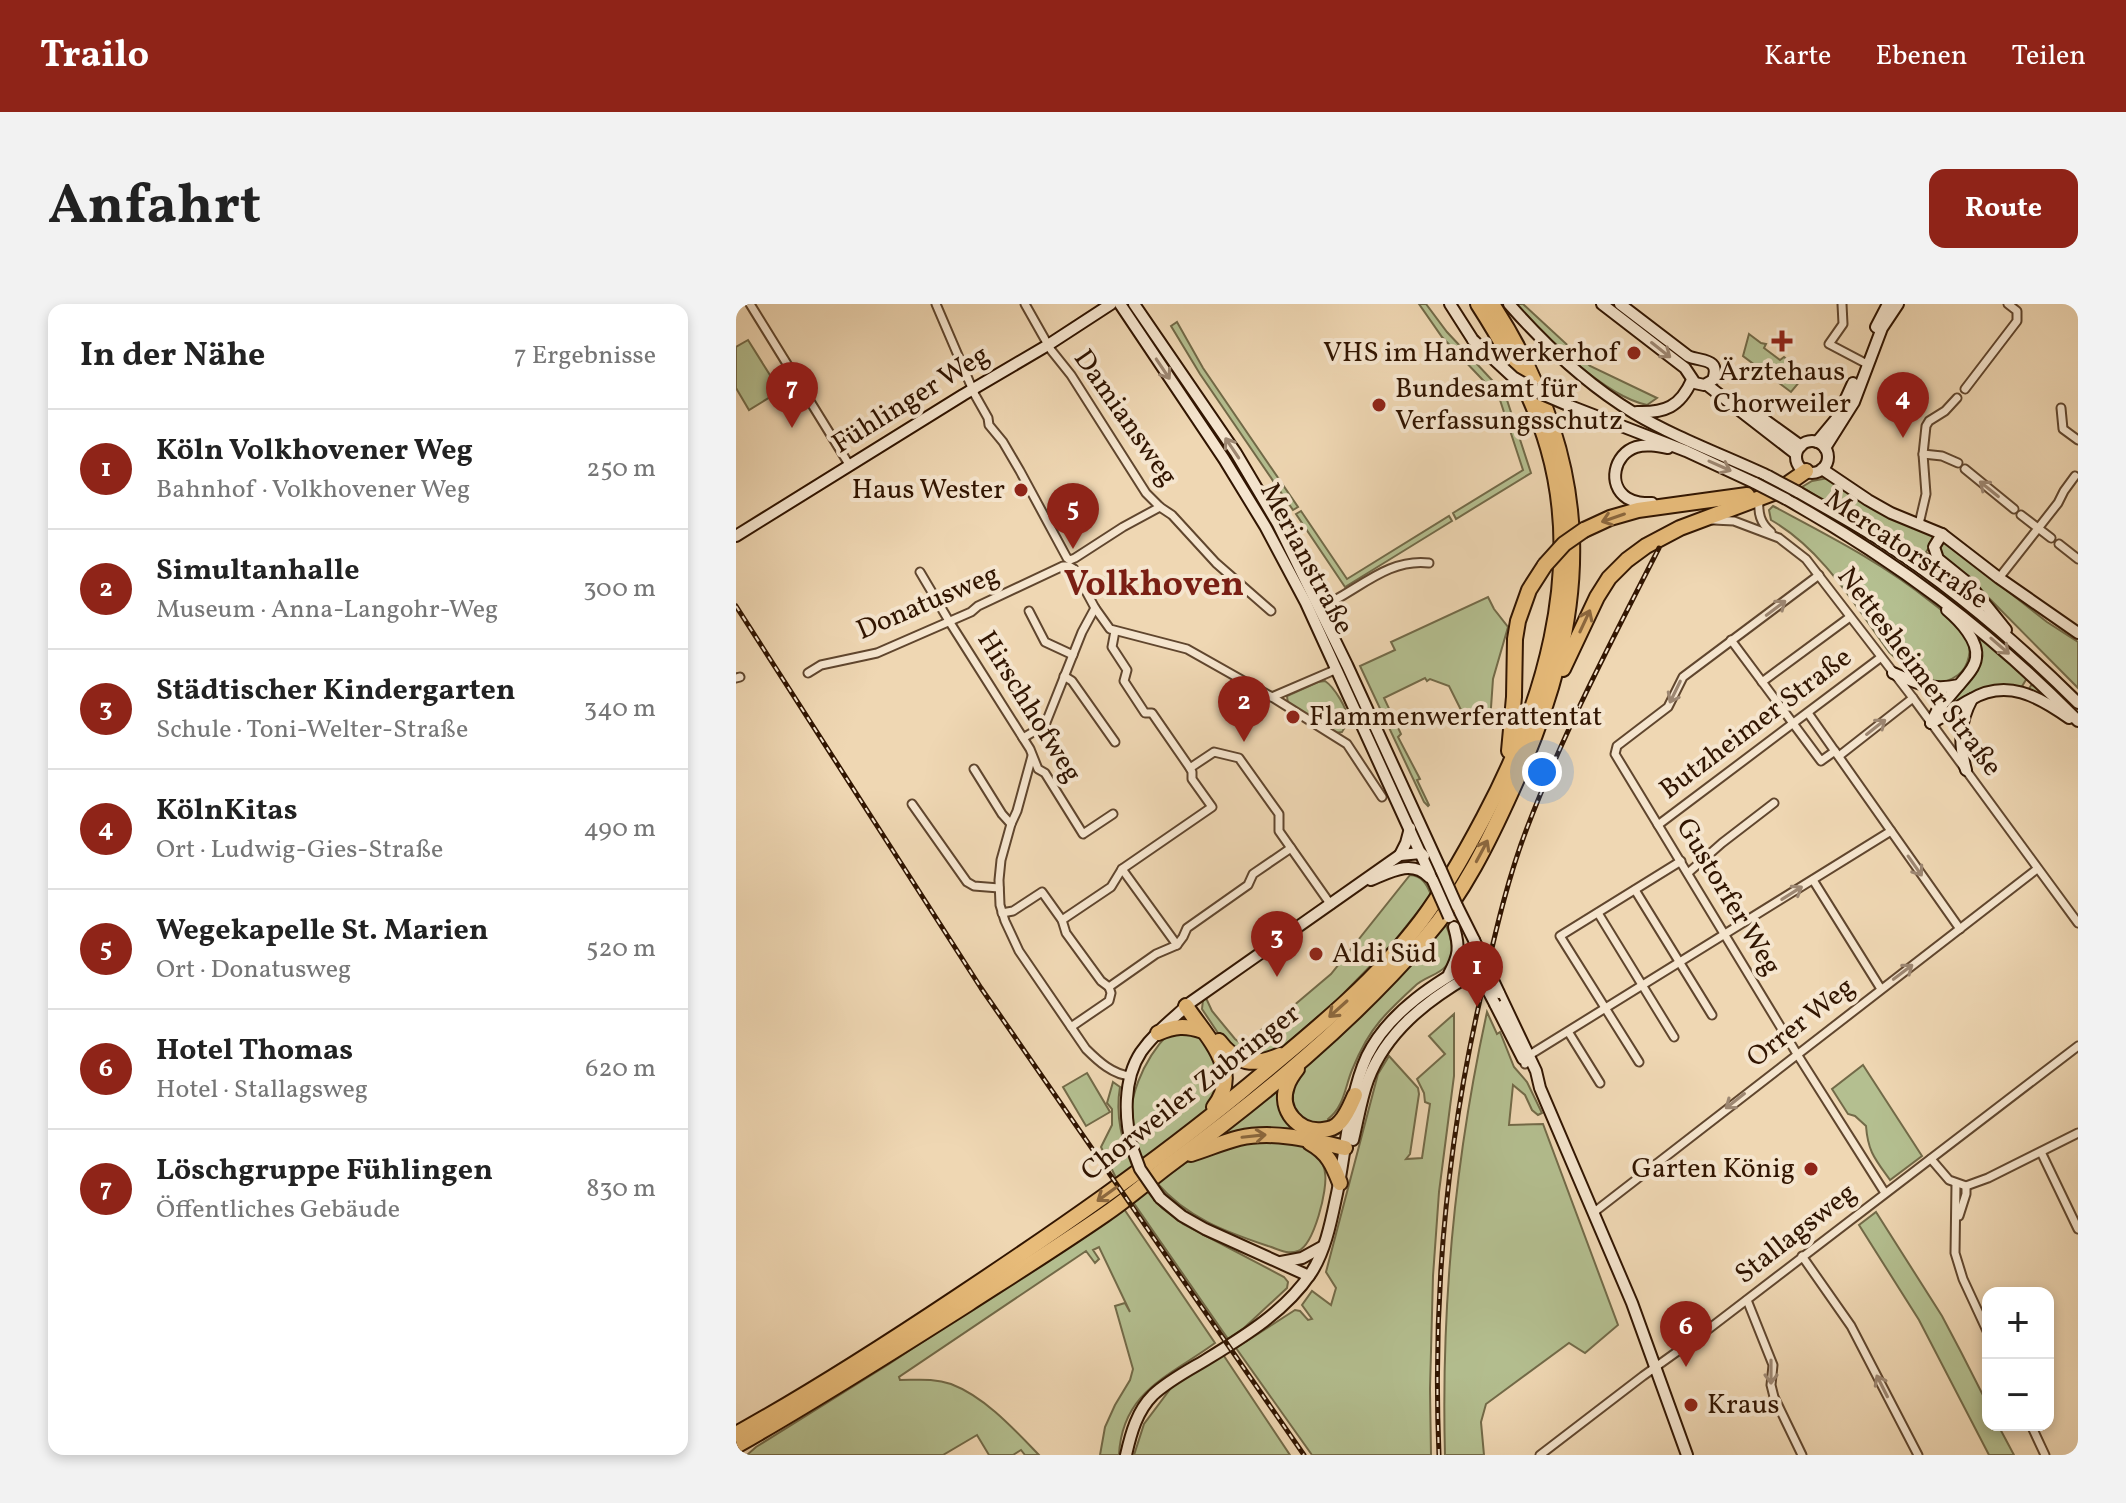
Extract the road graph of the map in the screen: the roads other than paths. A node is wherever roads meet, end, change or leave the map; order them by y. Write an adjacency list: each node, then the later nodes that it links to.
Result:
1 (750, 304): 36 (street)
2 (936, 304): 26 (street)
3 (1025, 304): 21 (street, Damiansweg)
4 (1111, 304): 21 (street, Fühlinger Weg)
5 (1120, 304): 69 (street, Merianstraße, one-way to 69)
6 (1134, 304): 19 (street, Merianstraße)
7 (1146, 304): 19 (street)
8 (1450, 304): 33 (street, bridge)
9 (1478, 304): 91 (highway, Chorweiler Zubringer)
10 (1492, 304): 80 (highway, Chorweiler Zubringer)
11 (1509, 304): 30 (street)
12 (1602, 304): 20 (street)
13 (1620, 304): 18 (street)
14 (1842, 304): 23 (street)
15 (1888, 304): 23 (street)
16 (1898, 304): 23 (street)
17 (2008, 304): 27 (street)
18 (1640, 318): 20 (street); 22 (street)
19 (1148, 324): 58 (street, Merianstraße, one-way to 19)
20 (1632, 327): 24 (street, one-way to 24)
21 (1048, 345): 26 (street, Fühlinger Weg); 40 (street, Damiansweg)
22 (1697, 361): 24 (street); 25 (street)
23 (1864, 363): 32 (street)
24 (1691, 377): 25 (street); 30 (street)
25 (1710, 382): 35 (street)
26 (973, 389): 36 (street, Fühlinger Weg); 40 (street)
27 (1965, 389)
28 (1957, 398): 34 (street)
29 (2061, 408): 31 (street)
30 (1631, 411): 33 (street)
31 (2078, 440)
32 (1821, 445): 35 (street); 35 (street)
33 (1688, 446): 39 (street); 53 (street, Mercatorstraße, one-way to 53, bridge); 66 (street, Mercatorstraße, bridge)
34 (1923, 454): 41 (street, one-way to 34); 43 (street)
35 (1808, 461): 38 (highway); 39 (highway); 43 (street)
36 (850, 466): 47 (street, Fühlinger Weg)
37 (2075, 476): 45 (street)
38 (1759, 500): 44 (highway); 48 (street)
39 (1699, 503): 91 (highway, one-way to 91, bridge)
40 (1160, 507): 60 (street, Damiansweg)
41 (2014, 509)
42 (2021, 515): 45 (street)
43 (1919, 524): 46 (street)
44 (1680, 528): 48 (street, Nettesheimer Straße); 80 (highway, one-way to 44)
45 (2038, 528): 49 (street); 56 (street)
46 (1942, 534): 56 (street); 66 (street)
47 (736, 536)
48 (1779, 538): 55 (street, Nettesheimer Straße)
49 (2051, 538)
50 (2059, 544): 51 (street)
51 (2078, 559)
52 (1429, 563): 58 (street)
53 (1894, 565): 74 (street); 82 (street, Mercatorstraße, one-way to 82)
54 (920, 572): 62 (street, Hirschhofweg)
55 (1819, 575): 61 (street, Nettesheimer Straße); 65 (street, one-way to 55)
56 (1999, 578): 64 (street)
57 (1095, 608): 62 (street, Donatusweg); 63 (street); 67 (street)
58 (1319, 608): 69 (street, Merianstraße)
59 (1029, 611): 67 (street)
60 (1271, 611)
61 (1850, 617): 68 (street, Nettesheimer Straße); 73 (street)
62 (949, 621): 70 (street, Donatusweg); 84 (street, Hirschhofweg)
63 (1115, 631): 75 (street); 88 (street)
64 (2078, 633)
65 (1731, 640): 73 (street); 97 (street, Gustorfer Weg, one-way to 97)
66 (2023, 650): 78 (street, Mercatorstraße)
67 (1073, 655): 72 (street)
68 (1880, 658): 71 (street, Nettesheimer Straße); 79 (street, Butzheimer Straße)
69 (1341, 668): 75 (street); 98 (street, Merianstraße); 100 (street, Merianstraße)
70 (808, 673)
71 (1893, 673): 74 (street); 76 (street, Nettesheimer Straße)
72 (1064, 676): 84 (street); 85 (street)
73 (1762, 682): 83 (street)
74 (1959, 685): 81 (street)
75 (1272, 697): 92 (street)
76 (1913, 698): 81 (street, Nettesheimer Straße); 86 (street, one-way to 76)
77 (1972, 698): 81 (street); 82 (street); 90 (street)
78 (2078, 703)
79 (1808, 713): 83 (street, Butzheimer Straße); 86 (street)
80 (1541, 717): 141 (highway, Chorweiler Zubringer, one-way to 80)
81 (1931, 723): 90 (street, Nettesheimer Straße)
82 (2078, 723)
83 (1793, 724): 86 (street); 97 (street, Butzheimer Straße)
84 (1023, 738): 87 (street, Hirschhofweg)
85 (1115, 742)
86 (1837, 754): 99 (street)
87 (1032, 756): 95 (street, Hirschhofweg); 96 (street)
88 (1190, 768): 101 (street); 105 (street)
89 (974, 769): 96 (street)
90 (1966, 770): 106 (street, Nettesheimer Straße)
91 (1499, 790): 138 (highway, Chorweiler Zubringer, one-way to 138)
92 (1382, 797)
93 (1774, 803): 109 (street)
94 (912, 804): 113 (street)
95 (1113, 814)
96 (1011, 824): 113 (street)
97 (1658, 825): 104 (street, Gustorfer Weg)
98 (1410, 828): 102 (street, Merianstraße); 103 (street)
99 (1891, 831): 110 (street); 121 (street, one-way to 121)
100 (1427, 839): 102 (street); 108 (street, Merianstraße)
101 (1291, 848): 115 (street); 123 (street)
102 (1421, 853): 103 (street); 107 (street); 108 (street); 111 (street, Merianstraße)
103 (1400, 855): 112 (street)
104 (1681, 861): 109 (street, Gustorfer Weg); 114 (street)
105 (1122, 869): 118 (street); 123 (street)
106 (2037, 869): 120 (street, Nettesheimer Straße); 121 (street, Orrer Weg)
107 (1396, 870): 111 (street); 112 (street)
108 (1441, 870): 124 (street, Merianstraße, bridge)
109 (1688, 873): 122 (street, Gustorfer Weg)
110 (1813, 880): 122 (street, one-way to 110); 129 (street)
111 (1433, 881): 119 (street, Merianstraße, bridge)
112 (1359, 885): 115 (street)
113 (999, 888): 116 (street)
114 (1635, 890): 117 (street); 125 (street)
115 (1331, 905): 130 (street)
116 (1002, 913): 118 (street); 133 (street)
117 (1598, 913): 127 (street); 131 (street)
118 (1062, 920): 128 (street)
119 (1452, 922): 124 (street, Merianstraße); 126 (street)
120 (2078, 923)
121 (1960, 929): 129 (street, Orrer Weg, one-way to 121)
122 (1726, 935): 125 (street); 140 (street, Gustorfer Weg)
123 (1177, 945): 128 (street)
124 (1476, 963): 126 (street); 142 (street, bridge); 142 (street, bridge); 150 (street)
125 (1680, 963): 127 (street); 132 (street)
126 (1448, 976): 146 (street)
127 (1644, 986): 131 (street); 137 (street)
128 (1109, 987): 133 (street)
129 (1881, 989): 140 (street, Orrer Weg)
130 (1189, 1004): 134 (highway); 135 (street); 138 (highway)
131 (1606, 1010): 136 (street); 143 (street)
132 (1712, 1015)
133 (1071, 1027): 144 (street)
134 (1203, 1031): 135 (highway); 149 (highway)
135 (1158, 1033): 144 (street)
136 (1569, 1033): 142 (street); 145 (street)
137 (1674, 1037)
138 (1301, 1042): 149 (highway, Chorweiler Zubringer)
139 (2078, 1046): 153 (street, Stallagsweg)
140 (1797, 1054): 157 (street, Gustorfer Weg); 158 (street, Orrer Weg, one-way to 158)
141 (1305, 1058): 148 (highway); 152 (highway, Chorweiler Zubringer)
142 (1527, 1060): 158 (street)
143 (1639, 1062)
144 (1131, 1076): 163 (street, bridge)
145 (1600, 1083)
146 (1355, 1095): 148 (highway); 150 (street)
147 (2078, 1133): 151 (street)
148 (1308, 1135): 150 (highway); 152 (highway, one-way to 148); 154 (highway)
149 (1186, 1136): 170 (highway, Chorweiler Zubringer, one-way to 170)
150 (1349, 1144): 154 (street)
151 (2041, 1152): 156 (street); 160 (street)
152 (1179, 1157): 168 (highway, Chorweiler Zubringer)
153 (1931, 1159): 155 (street); 157 (street, Stallagsweg)
154 (1340, 1183): 161 (street)
155 (1956, 1184): 156 (street); 159 (street)
156 (1966, 1186): 159 (street)
157 (1885, 1193): 162 (street, Stallagsweg)
158 (1592, 1213): 167 (street)
159 (1957, 1221): 166 (street)
160 (2078, 1229)
161 (1322, 1247): 163 (street); 164 (street)
162 (1802, 1256): 165 (street, Stallagsweg); 177 (street, one-way to 162)
163 (1279, 1263): 164 (street)
164 (1309, 1276): 173 (street)
165 (1747, 1300): 167 (street, Stallagsweg); 176 (street, one-way to 176)
166 (1982, 1319)
167 (1654, 1367): 174 (street, Stallagsweg); 175 (street)
168 (766, 1429): 171 (highway, Chorweiler Zubringer); 172 (highway, Chorweiler Zubringer)
169 (2034, 1431): 178 (street)
170 (736, 1434)
171 (736, 1446)
172 (736, 1454)
173 (1126, 1455)
174 (1540, 1455)
175 (1687, 1455)
176 (1802, 1455)
177 (1918, 1455)
178 (2045, 1455)

